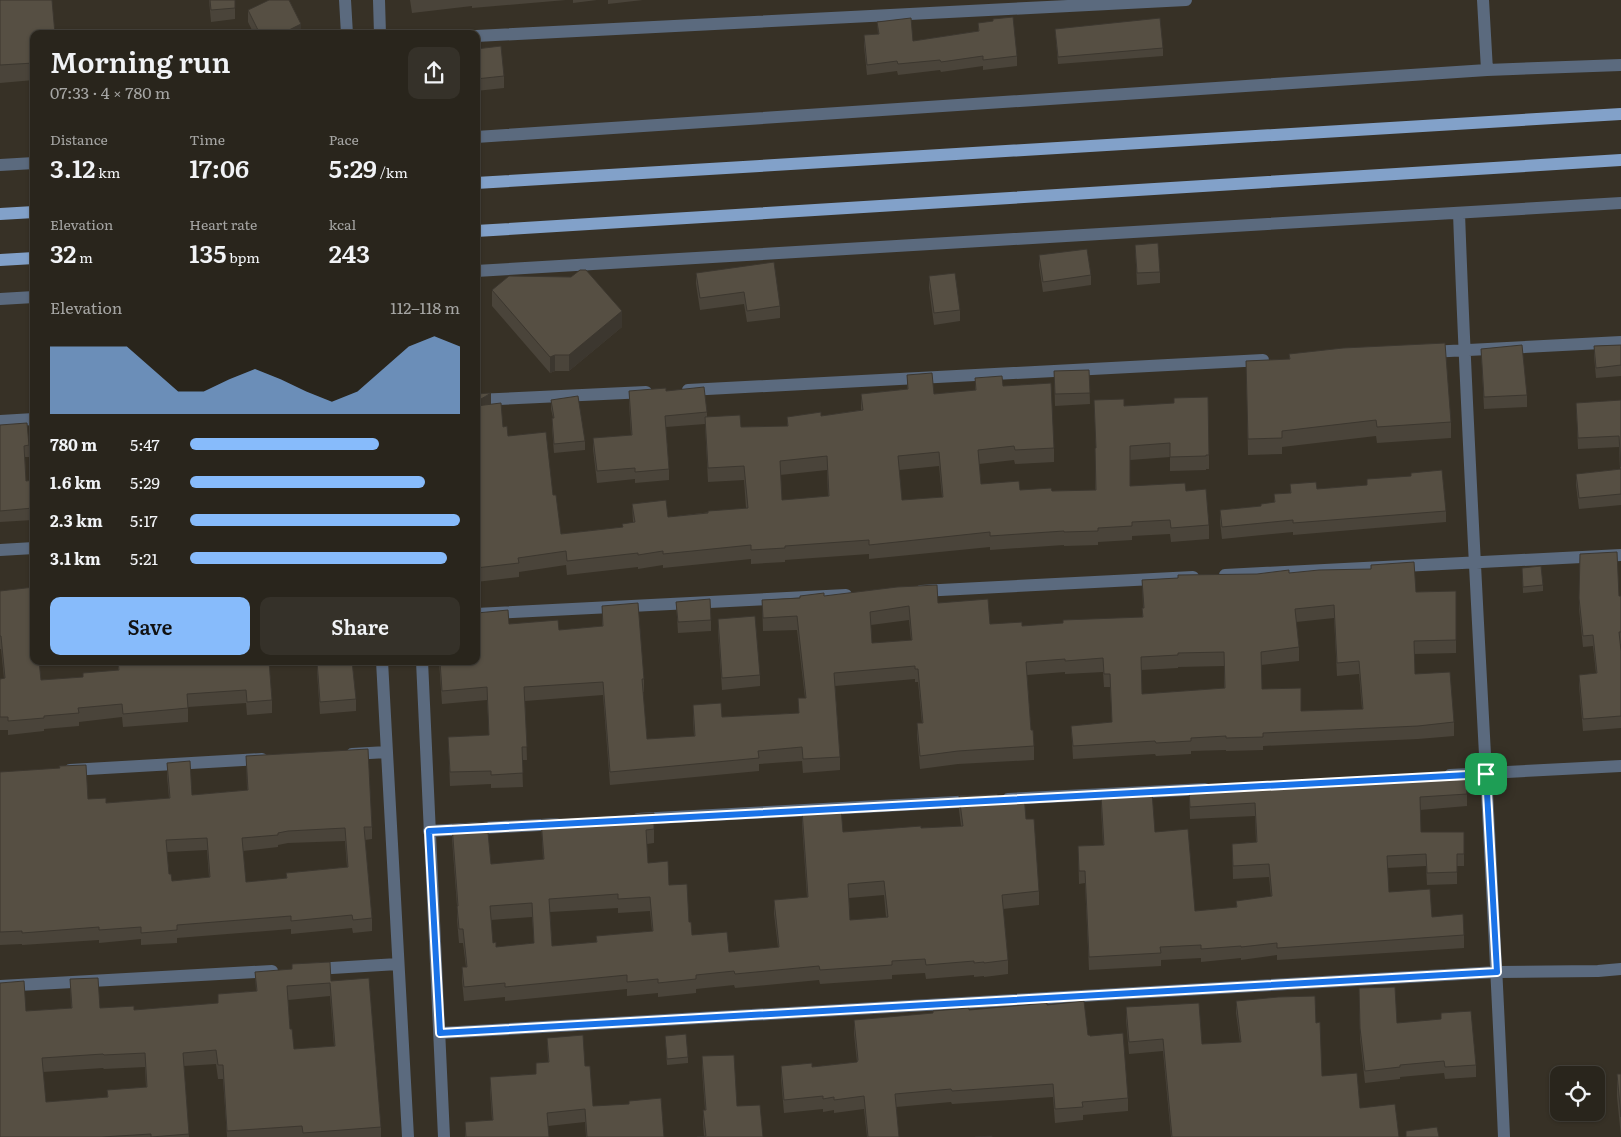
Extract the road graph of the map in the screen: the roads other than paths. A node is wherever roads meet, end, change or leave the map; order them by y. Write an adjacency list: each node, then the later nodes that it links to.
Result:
1 (345, 0): 5 (street)
2 (379, 0): 6 (street)
3 (1186, 0): 7 (street)
4 (1483, 0): 9 (street)
5 (347, 30)
6 (380, 30)
7 (480, 36)
8 (1621, 64): 9 (street)
9 (1487, 70): 11 (street)
10 (1621, 114): 15 (main road)
11 (480, 137)
12 (1621, 160): 20 (main road)
13 (30, 163): 14 (street)
14 (0, 165)
15 (480, 183)
16 (1621, 203): 19 (street)
17 (30, 212): 18 (main road)
18 (0, 214)
19 (1459, 214): 23 (street); 27 (street)
20 (480, 231)
21 (30, 258): 22 (main road)
22 (0, 260)
23 (480, 271)
24 (30, 297): 25 (street)
25 (0, 299)
26 (1621, 342): 27 (street)
27 (1464, 350): 28 (street); 38 (street)
28 (1414, 353)
29 (1274, 360): 30 (street)
30 (676, 390)
31 (656, 391): 32 (street)
32 (480, 400)
33 (30, 419): 34 (street)
34 (0, 421)
35 (30, 548): 36 (street)
36 (0, 550)
37 (1621, 555): 38 (street)
38 (1475, 562): 39 (street); 49 (street)
39 (911, 591)
40 (862, 594): 41 (street)
41 (480, 614)
42 (382, 665): 44 (street)
43 (422, 665): 54 (street)
44 (387, 752): 45 (street); 55 (street)
45 (337, 755)
46 (278, 758): 48 (street)
47 (1621, 766): 49 (street)
48 (60, 770)
49 (1486, 774): 50 (street); 57 (street)
50 (1436, 776)
51 (1217, 788): 52 (street)
52 (628, 820)
53 (568, 823): 54 (street)
54 (429, 831): 59 (street)
55 (398, 964): 58 (street); 60 (street)
56 (1621, 969): 57 (street)
57 (1497, 972): 59 (street); 62 (street)
58 (0, 986)
59 (440, 1033): 61 (street)
60 (408, 1137)
61 (444, 1137)
62 (1504, 1137)

